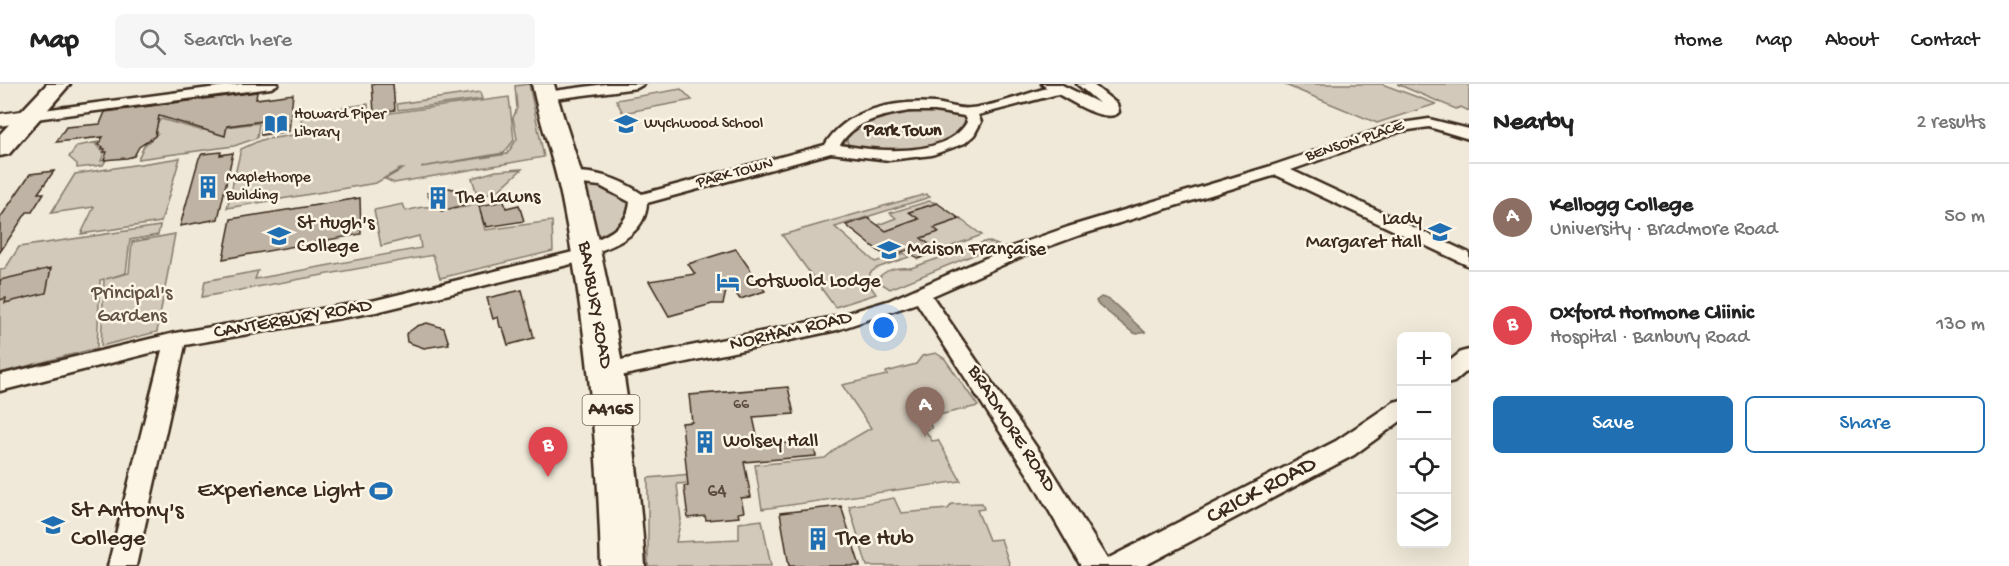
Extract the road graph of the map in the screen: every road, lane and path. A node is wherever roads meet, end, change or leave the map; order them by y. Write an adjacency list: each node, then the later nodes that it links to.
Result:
1 (59, 84): 8 (main road)
2 (271, 84): 8 (street)
3 (637, 84): 6 (street)
4 (1084, 84): 5 (street)
5 (1054, 87): 7 (street)
6 (544, 90): 14 (main road, BANBURY ROAD / A4165)
7 (970, 113): 12 (street); 12 (street, PARK TOWN)
8 (28, 116): 9 (street); 11 (main road)
9 (0, 120)
10 (1469, 134): 13 (street, BENSON PLACE)
11 (0, 148)
12 (831, 148): 15 (street, PARK TOWN)
13 (1277, 169): 17 (street); 18 (street, NORHAM ROAD)
14 (570, 178): 15 (street); 16 (main road, BANBURY ROAD / A4165)
15 (639, 200): 16 (street)
16 (585, 253): 19 (street, CANTERBURY ROAD); 21 (main road, BANBURY ROAD / A4165)
17 (1469, 260)
18 (921, 294): 21 (street, NORHAM ROAD); 27 (street, BRADMORE ROAD)
19 (175, 340): 23 (street, CANTERBURY ROAD); 25 (street)
20 (1469, 357): 22 (street)
21 (606, 371): 26 (main road, BANBURY ROAD / A4165)
22 (1451, 371)
23 (0, 383)
24 (1397, 411): 28 (street, CRICK ROAD)
25 (116, 564)
26 (624, 566)
27 (1096, 566)
28 (1118, 566)

